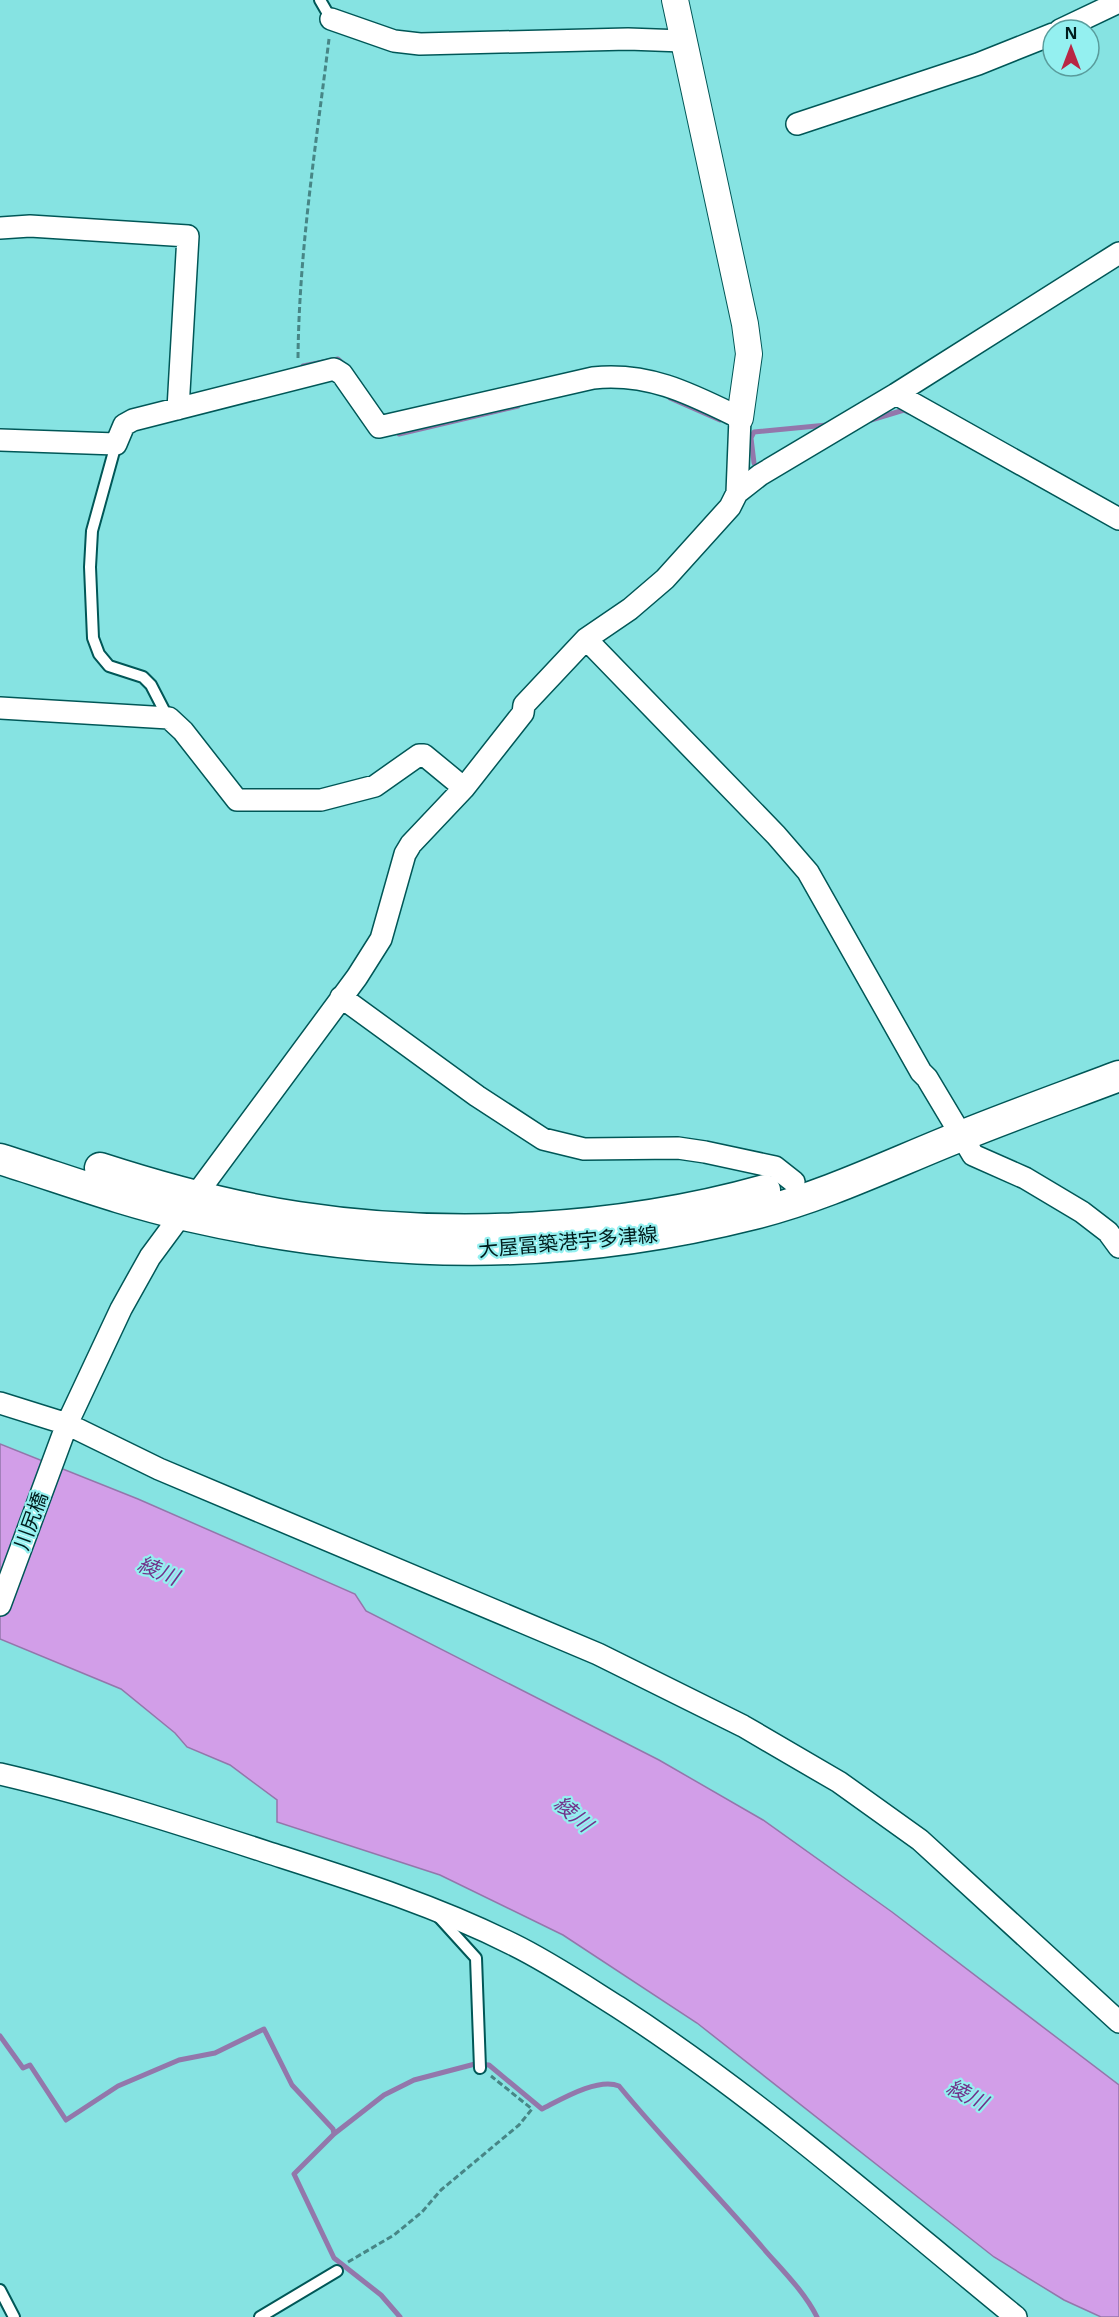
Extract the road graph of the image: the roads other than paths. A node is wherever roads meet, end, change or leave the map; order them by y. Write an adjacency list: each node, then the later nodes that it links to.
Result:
1 (320, 0): 5 (lane)
2 (675, 0): 7 (street)
3 (1119, 2): 4 (street)
4 (1085, 18)
5 (331, 19): 7 (street)
6 (1041, 39): 8 (street)
7 (683, 41): 13 (street)
8 (797, 124)
9 (0, 228): 12 (street)
10 (1119, 253): 11 (street)
11 (896, 394): 16 (street); 17 (street)
12 (178, 403): 13 (street); 15 (street)
13 (740, 418): 16 (street)
14 (0, 440): 15 (street)
15 (116, 444): 20 (lane)
16 (737, 493): 18 (street, 川尻橋)
17 (1119, 519)
18 (586, 639): 21 (street, 川尻橋); 25 (street)
19 (0, 708): 20 (street)
20 (168, 718): 21 (street)
21 (464, 788): 22 (street, 川尻橋)
22 (341, 997): 28 (street); 29 (street, 川尻橋)
23 (1119, 1055): 25 (main road, 大屋冨築港宇多津線)
24 (1119, 1076): 25 (main road, 大屋冨築港宇多津線)
25 (957, 1128): 28 (main road, 大屋冨築港宇多津線); 29 (main road, 大屋冨築港宇多津線); 30 (street)
26 (0, 1137): 29 (main road, 大屋冨築港宇多津線)
27 (0, 1159): 29 (main road, 大屋冨築港宇多津線)
28 (794, 1182): 29 (main road, 大屋冨築港宇多津線)
29 (187, 1205): 32 (street, 川尻橋)
30 (1119, 1247)
31 (0, 1403): 32 (street)
32 (65, 1431): 33 (street, 川尻橋); 36 (street)
33 (0, 1605)
34 (0, 1773): 35 (street)
35 (436, 1909): 37 (lane); 42 (street)
36 (1119, 2022)
37 (480, 2065)
38 (341, 2267): 41 (lane)
39 (0, 2290): 40 (lane)
40 (14, 2317)
41 (261, 2317)
42 (1017, 2317)

